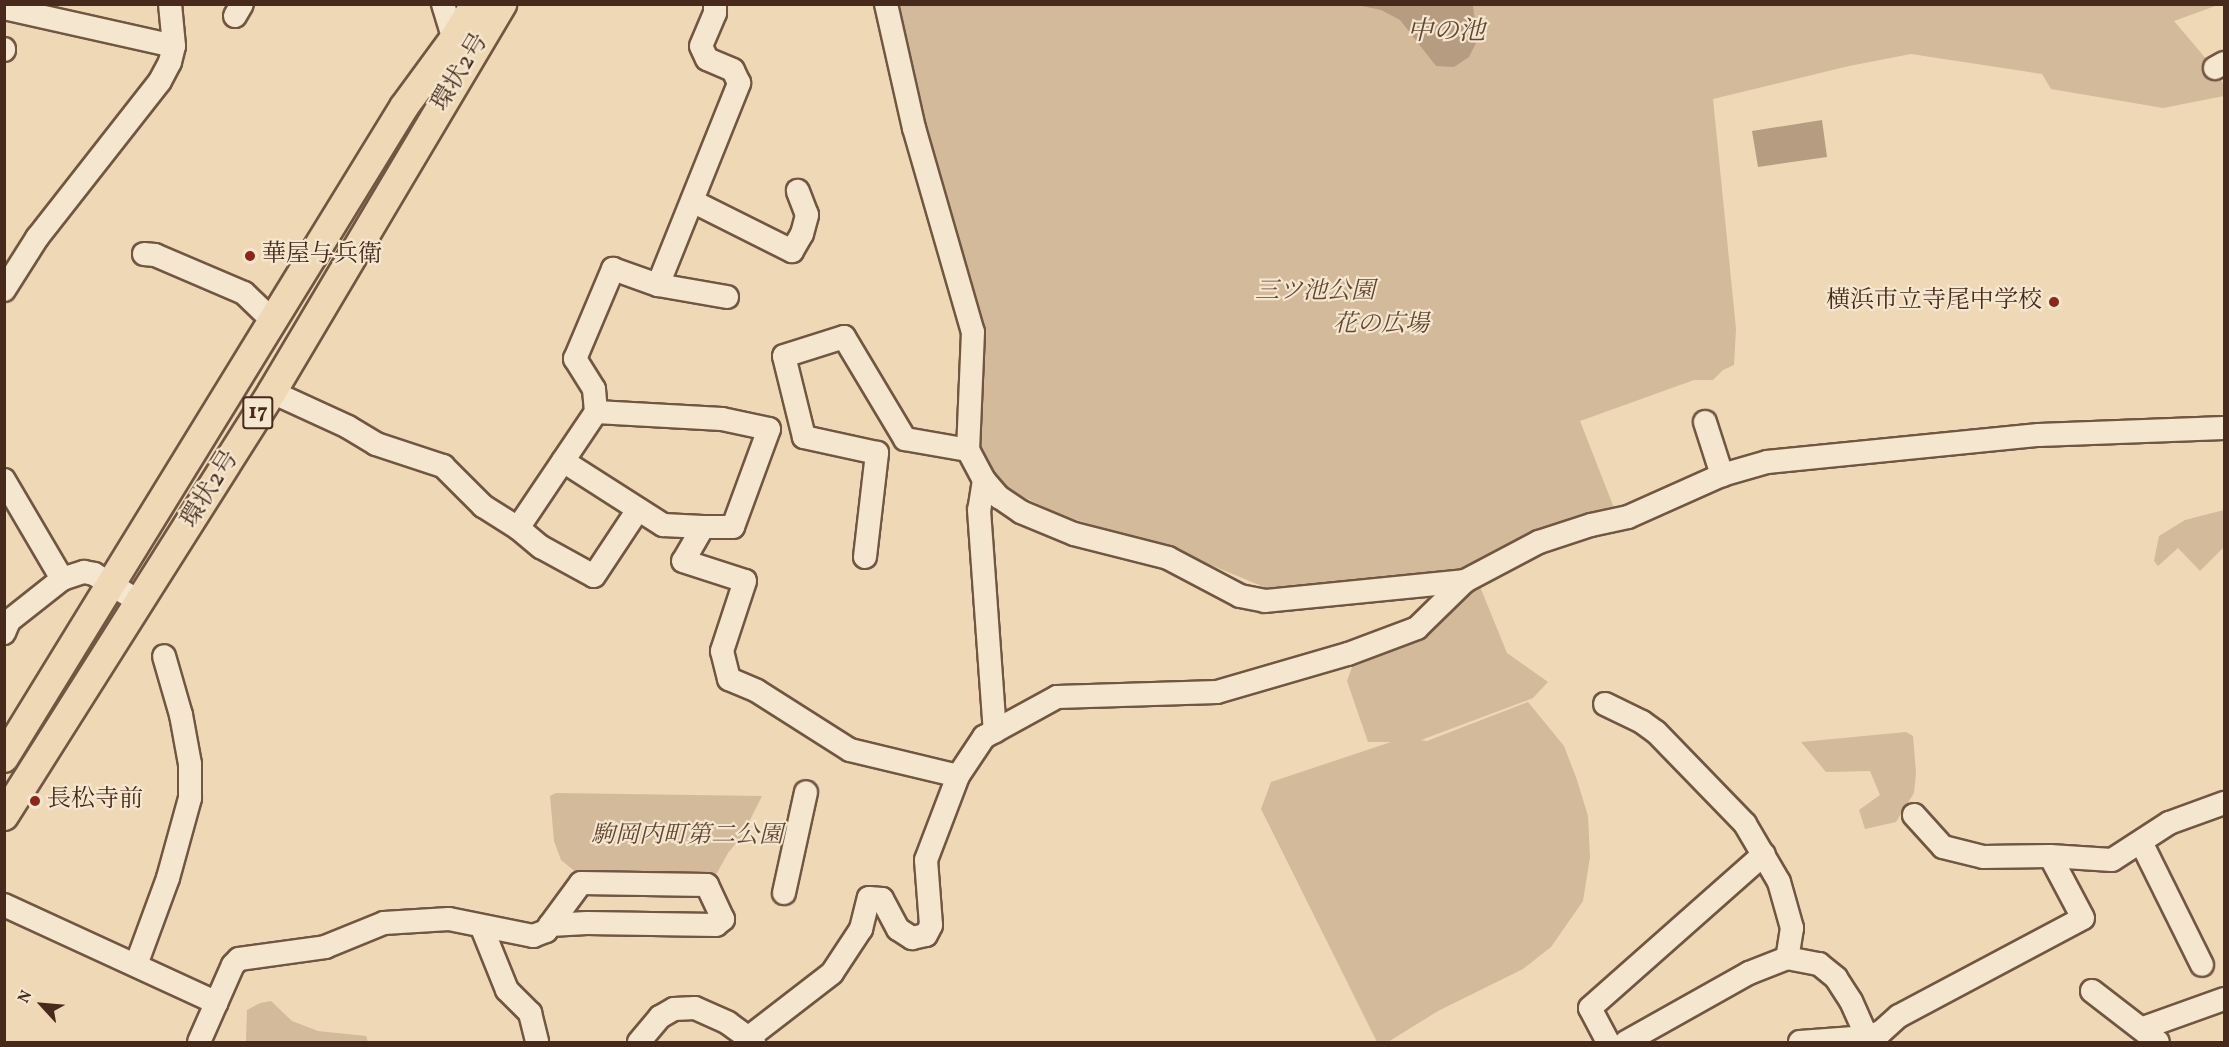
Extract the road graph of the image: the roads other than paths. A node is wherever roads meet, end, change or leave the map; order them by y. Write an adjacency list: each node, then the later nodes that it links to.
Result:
1 (170, 4): 9 (street)
2 (443, 4): 8 (street)
3 (475, 4): 8 (main road, 環状2号 / 17)
4 (502, 4): 17 (main road, 環状2号 / 17)
5 (715, 4): 11 (street)
6 (886, 4): 21 (street)
7 (4, 8): 9 (street)
8 (454, 39): 16 (main road, 環状2号 / 17)
9 (174, 46): 14 (street)
10 (798, 191): 11 (street)
11 (692, 201): 13 (street)
12 (144, 254): 16 (street)
13 (658, 285): 15 (street); 18 (street)
14 (4, 290)
15 (727, 297)
16 (273, 321): 32 (main road, 環状2号 / 17)
17 (272, 392): 28 (street); 33 (main road, 環状2号 / 17)
18 (596, 412): 22 (street); 27 (street)
19 (1705, 422): 23 (street)
20 (2224, 428): 23 (street)
21 (968, 450): 25 (street); 29 (street)
22 (563, 461): 26 (street); 28 (street)
23 (1722, 475): 31 (street)
24 (4, 480): 30 (street)
25 (984, 480): 31 (street); 37 (street)
26 (637, 511): 27 (street); 28 (street)
27 (703, 527): 39 (street)
28 (518, 528)
29 (865, 556)
30 (62, 579): 32 (street); 34 (street)
31 (1465, 581): 37 (street)
32 (112, 585): 33 (street); 38 (main road, 環状2号 / 17)
33 (140, 603): 43 (main road, 環状2号 / 17)
34 (4, 633)
35 (164, 656): 52 (street)
36 (1605, 704): 45 (street)
37 (995, 731): 39 (street)
38 (4, 758)
39 (958, 776): 59 (street)
40 (807, 792): 47 (street)
41 (2224, 803): 44 (street)
42 (1914, 815): 46 (street)
43 (4, 816)
44 (2141, 842): 46 (street); 53 (street)
45 (1764, 854): 51 (street); 63 (street)
46 (2050, 856): 58 (street)
47 (784, 893)
48 (4, 904): 52 (street)
49 (550, 925): 49 (street); 50 (street)
50 (482, 928): 56 (street); 61 (street)
51 (1786, 958): 58 (street); 64 (street)
52 (136, 965): 56 (street)
53 (2202, 965)
54 (2092, 991): 57 (street)
55 (2224, 999): 57 (street)
56 (217, 1003): 60 (street)
57 (2151, 1035)
58 (1867, 1037): 65 (street)
59 (751, 1040): 62 (street)
60 (199, 1042)
61 (537, 1042)
62 (639, 1042)
63 (1608, 1042)
64 (1626, 1042)
65 (1800, 1042)

